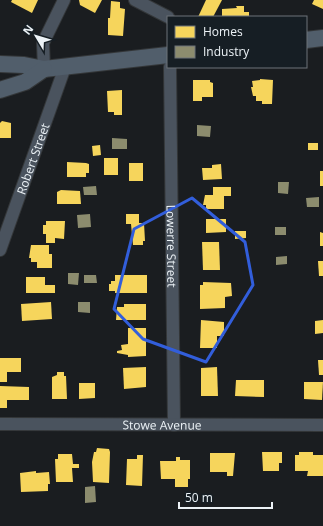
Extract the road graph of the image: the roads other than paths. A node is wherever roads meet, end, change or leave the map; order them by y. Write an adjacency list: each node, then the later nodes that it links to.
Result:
1 (64, 0): 10 (street)
2 (135, 0): 3 (street)
3 (167, 16)
4 (323, 38): 5 (main road)
5 (307, 40)
6 (167, 55): 8 (main road)
7 (0, 64): 10 (main road)
8 (64, 67): 10 (main road); 12 (street, Robert Street)
9 (170, 68): 14 (street, Lowerre Street)
10 (44, 69): 11 (main road)
11 (0, 90)
12 (0, 250)
13 (0, 424): 14 (street, Stowe Avenue)
14 (174, 425): 15 (street, Stowe Avenue)
15 (323, 425)

